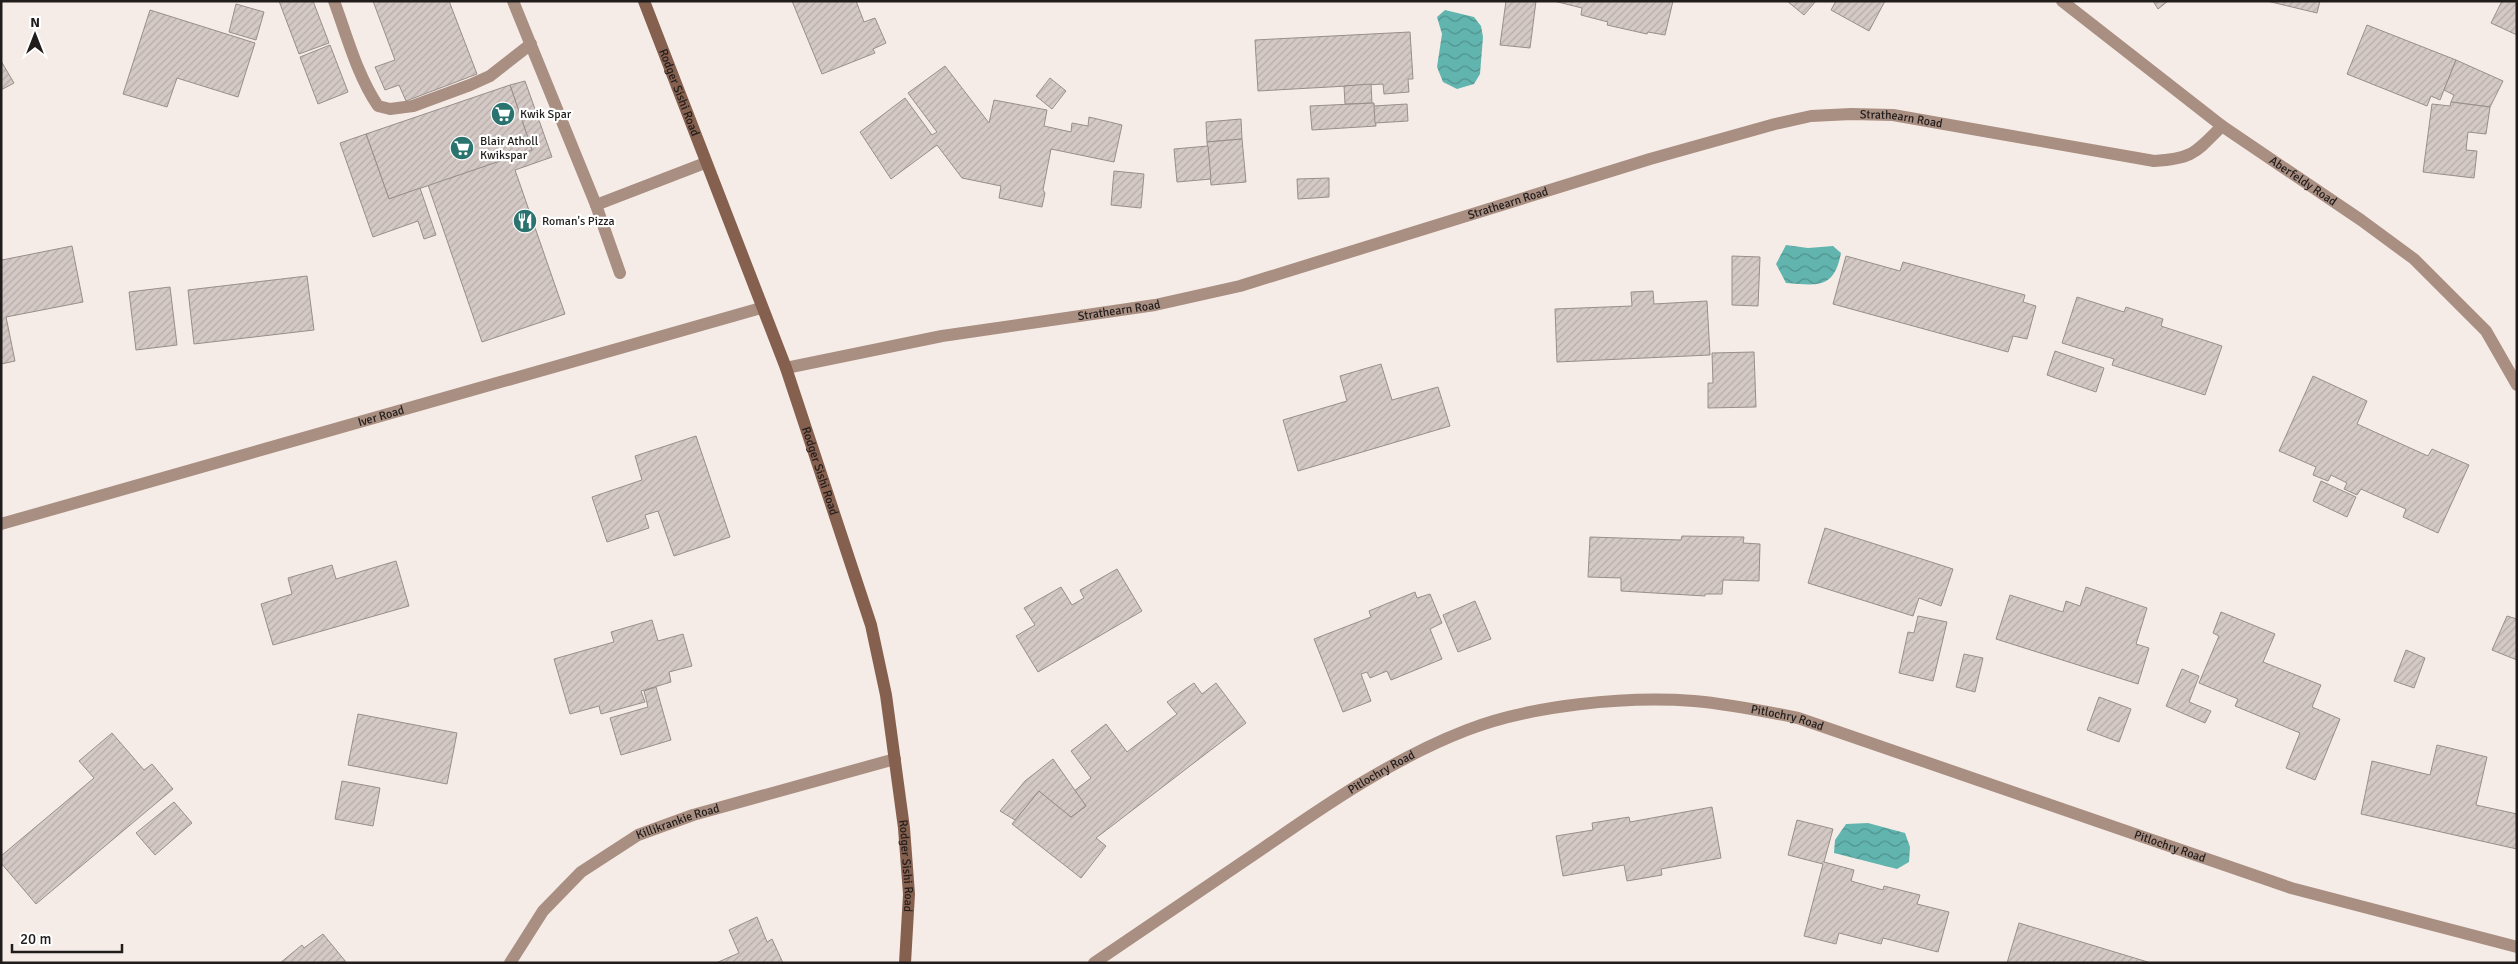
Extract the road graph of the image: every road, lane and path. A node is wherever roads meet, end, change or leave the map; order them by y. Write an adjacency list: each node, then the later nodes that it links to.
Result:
1 (334, 1): 5 (street)
2 (513, 1): 5 (street)
3 (644, 1): 7 (main road, Rodger Sishi Road)
4 (2062, 1): 6 (street, Aberfeldy Road)
5 (531, 44): 8 (street)
6 (2222, 126): 11 (street, Strathearn Road); 12 (street, Aberfeldy Road)
7 (705, 163): 8 (street); 10 (main road, Rodger Sishi Road)
8 (596, 205): 9 (street)
9 (620, 273)
10 (761, 308): 11 (main road, Rodger Sishi Road); 13 (street, Iver Road)
11 (786, 368): 14 (main road, Rodger Sishi Road)
12 (2517, 385)
13 (1, 524)
14 (895, 759): 16 (street, Killikrankie Road); 17 (main road, Rodger Sishi Road)
15 (2517, 947): 18 (street, Pitlochry Road)
16 (510, 963)
17 (905, 963)
18 (1094, 963)

